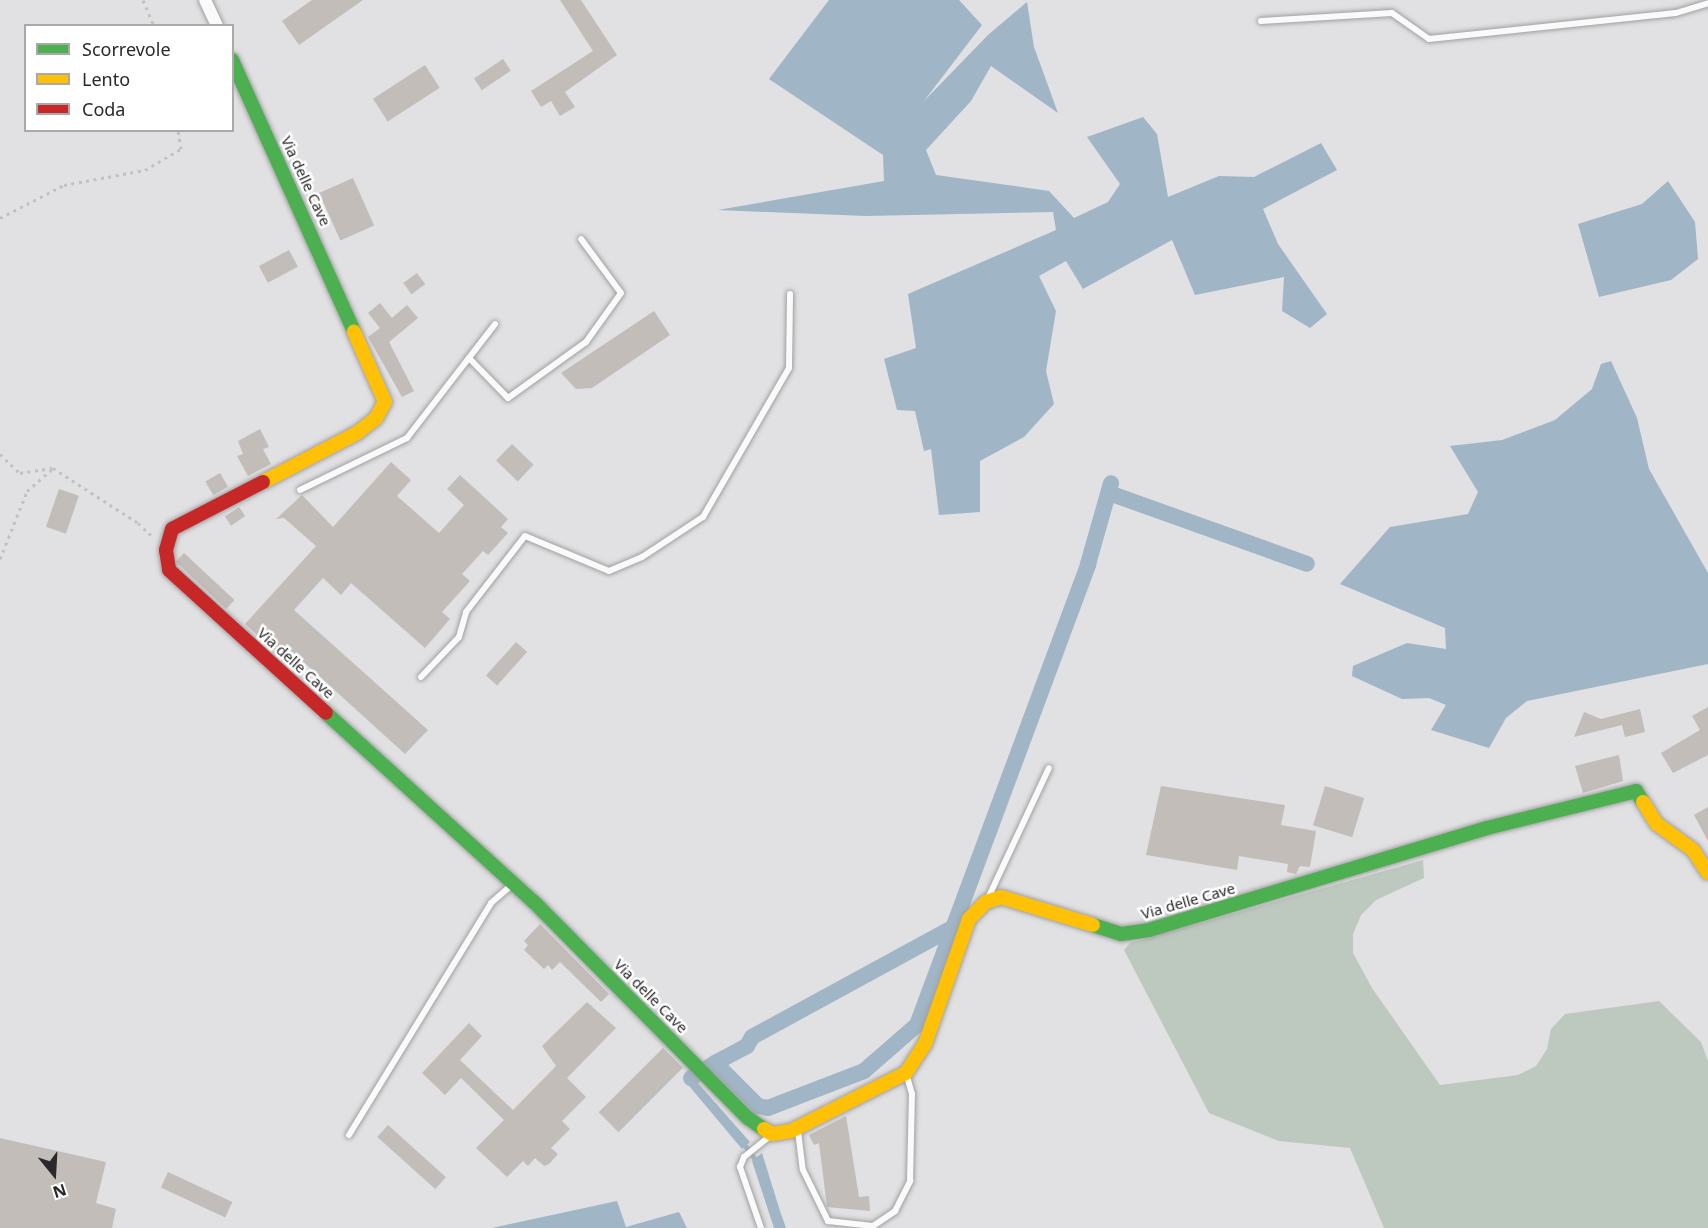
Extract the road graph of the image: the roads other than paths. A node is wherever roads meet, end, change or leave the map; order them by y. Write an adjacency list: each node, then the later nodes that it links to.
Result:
1 (205, 0): 4 (street)
2 (1708, 3): 3 (lane)
3 (1262, 21)
4 (216, 24)
5 (234, 64): 14 (street, Via delle Cave)
6 (581, 238): 9 (lane)
7 (790, 294): 11 (lane)
8 (495, 324): 9 (lane)
9 (469, 358): 10 (lane)
10 (300, 490)
11 (421, 677)
12 (1049, 768): 15 (lane)
13 (1708, 873): 15 (street, Via delle Cave)
14 (514, 884): 18 (street, Via delle Cave); 19 (lane)
15 (986, 902): 16 (street)
16 (906, 1073): 17 (street); 17 (lane)
17 (798, 1127): 18 (street)
18 (772, 1134): 20 (lane)
19 (349, 1135)
20 (761, 1228)

